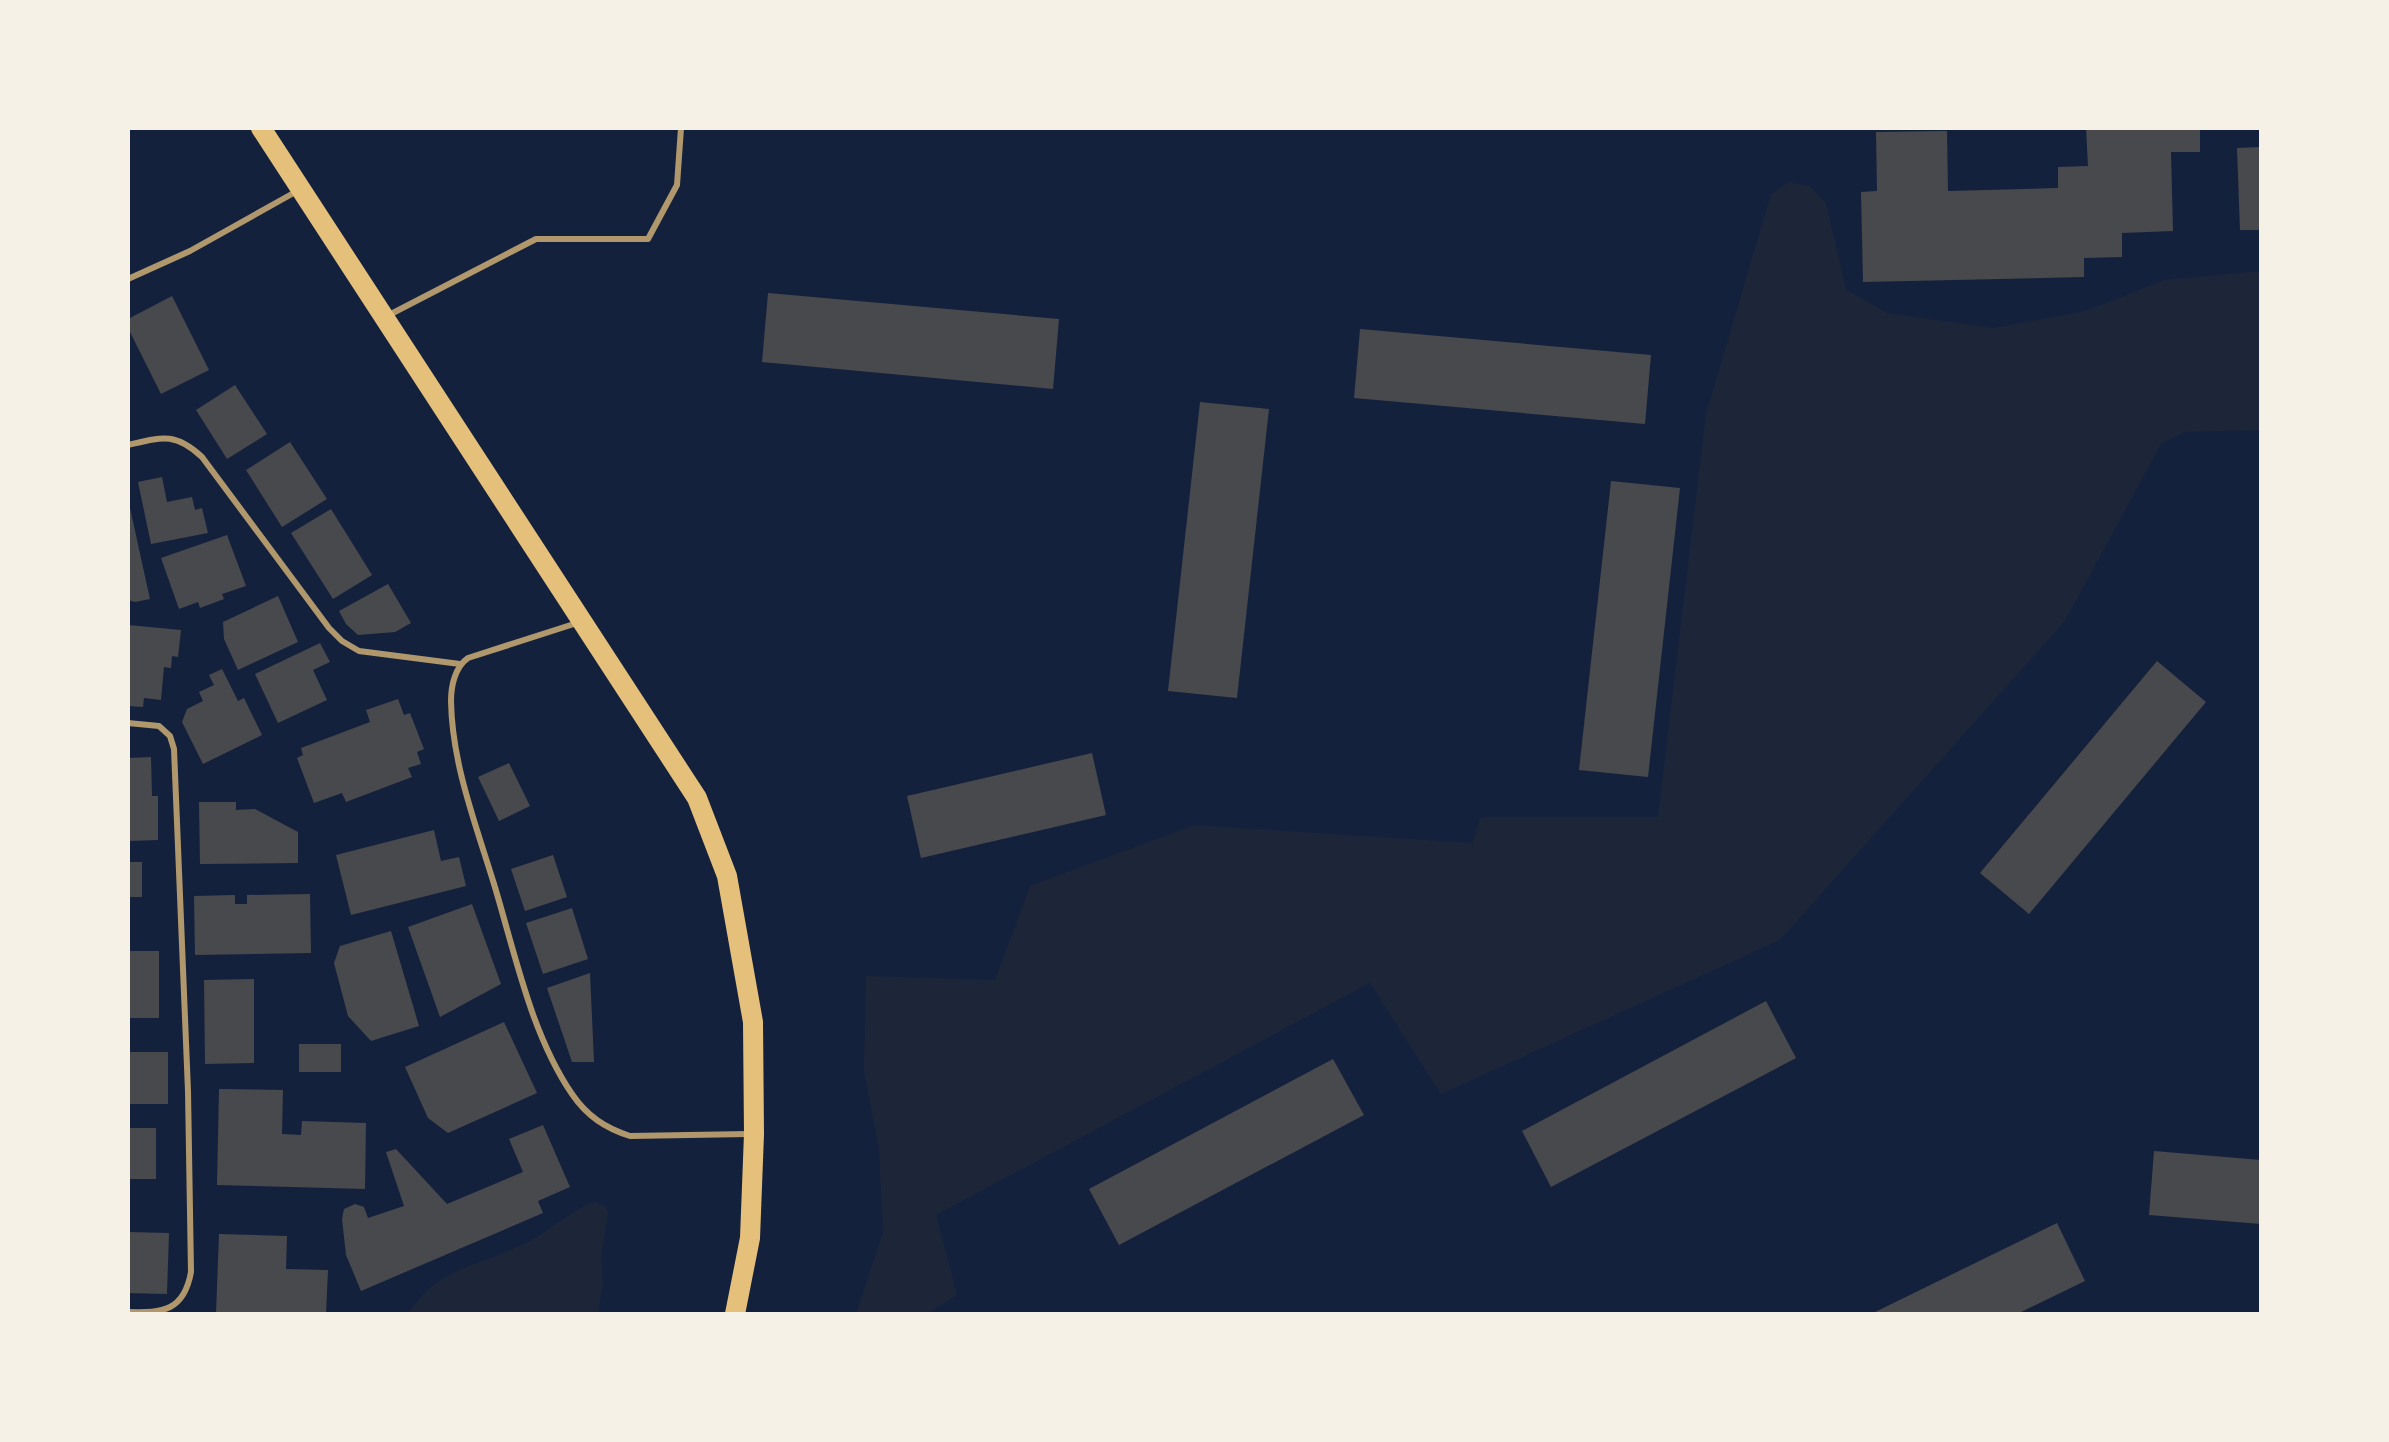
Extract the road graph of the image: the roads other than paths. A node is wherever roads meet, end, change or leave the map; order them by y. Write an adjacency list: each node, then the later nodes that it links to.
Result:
1 (261, 128): 3 (main road)
2 (681, 128): 5 (lane)
3 (299, 190): 4 (lane); 5 (main road)
4 (128, 279)
5 (383, 318): 7 (main road)
6 (128, 445): 8 (lane)
7 (581, 622): 8 (lane); 10 (main road)
8 (460, 664): 10 (lane)
9 (128, 723): 11 (lane)
10 (754, 1134): 12 (main road)
11 (128, 1312)
12 (735, 1314)

